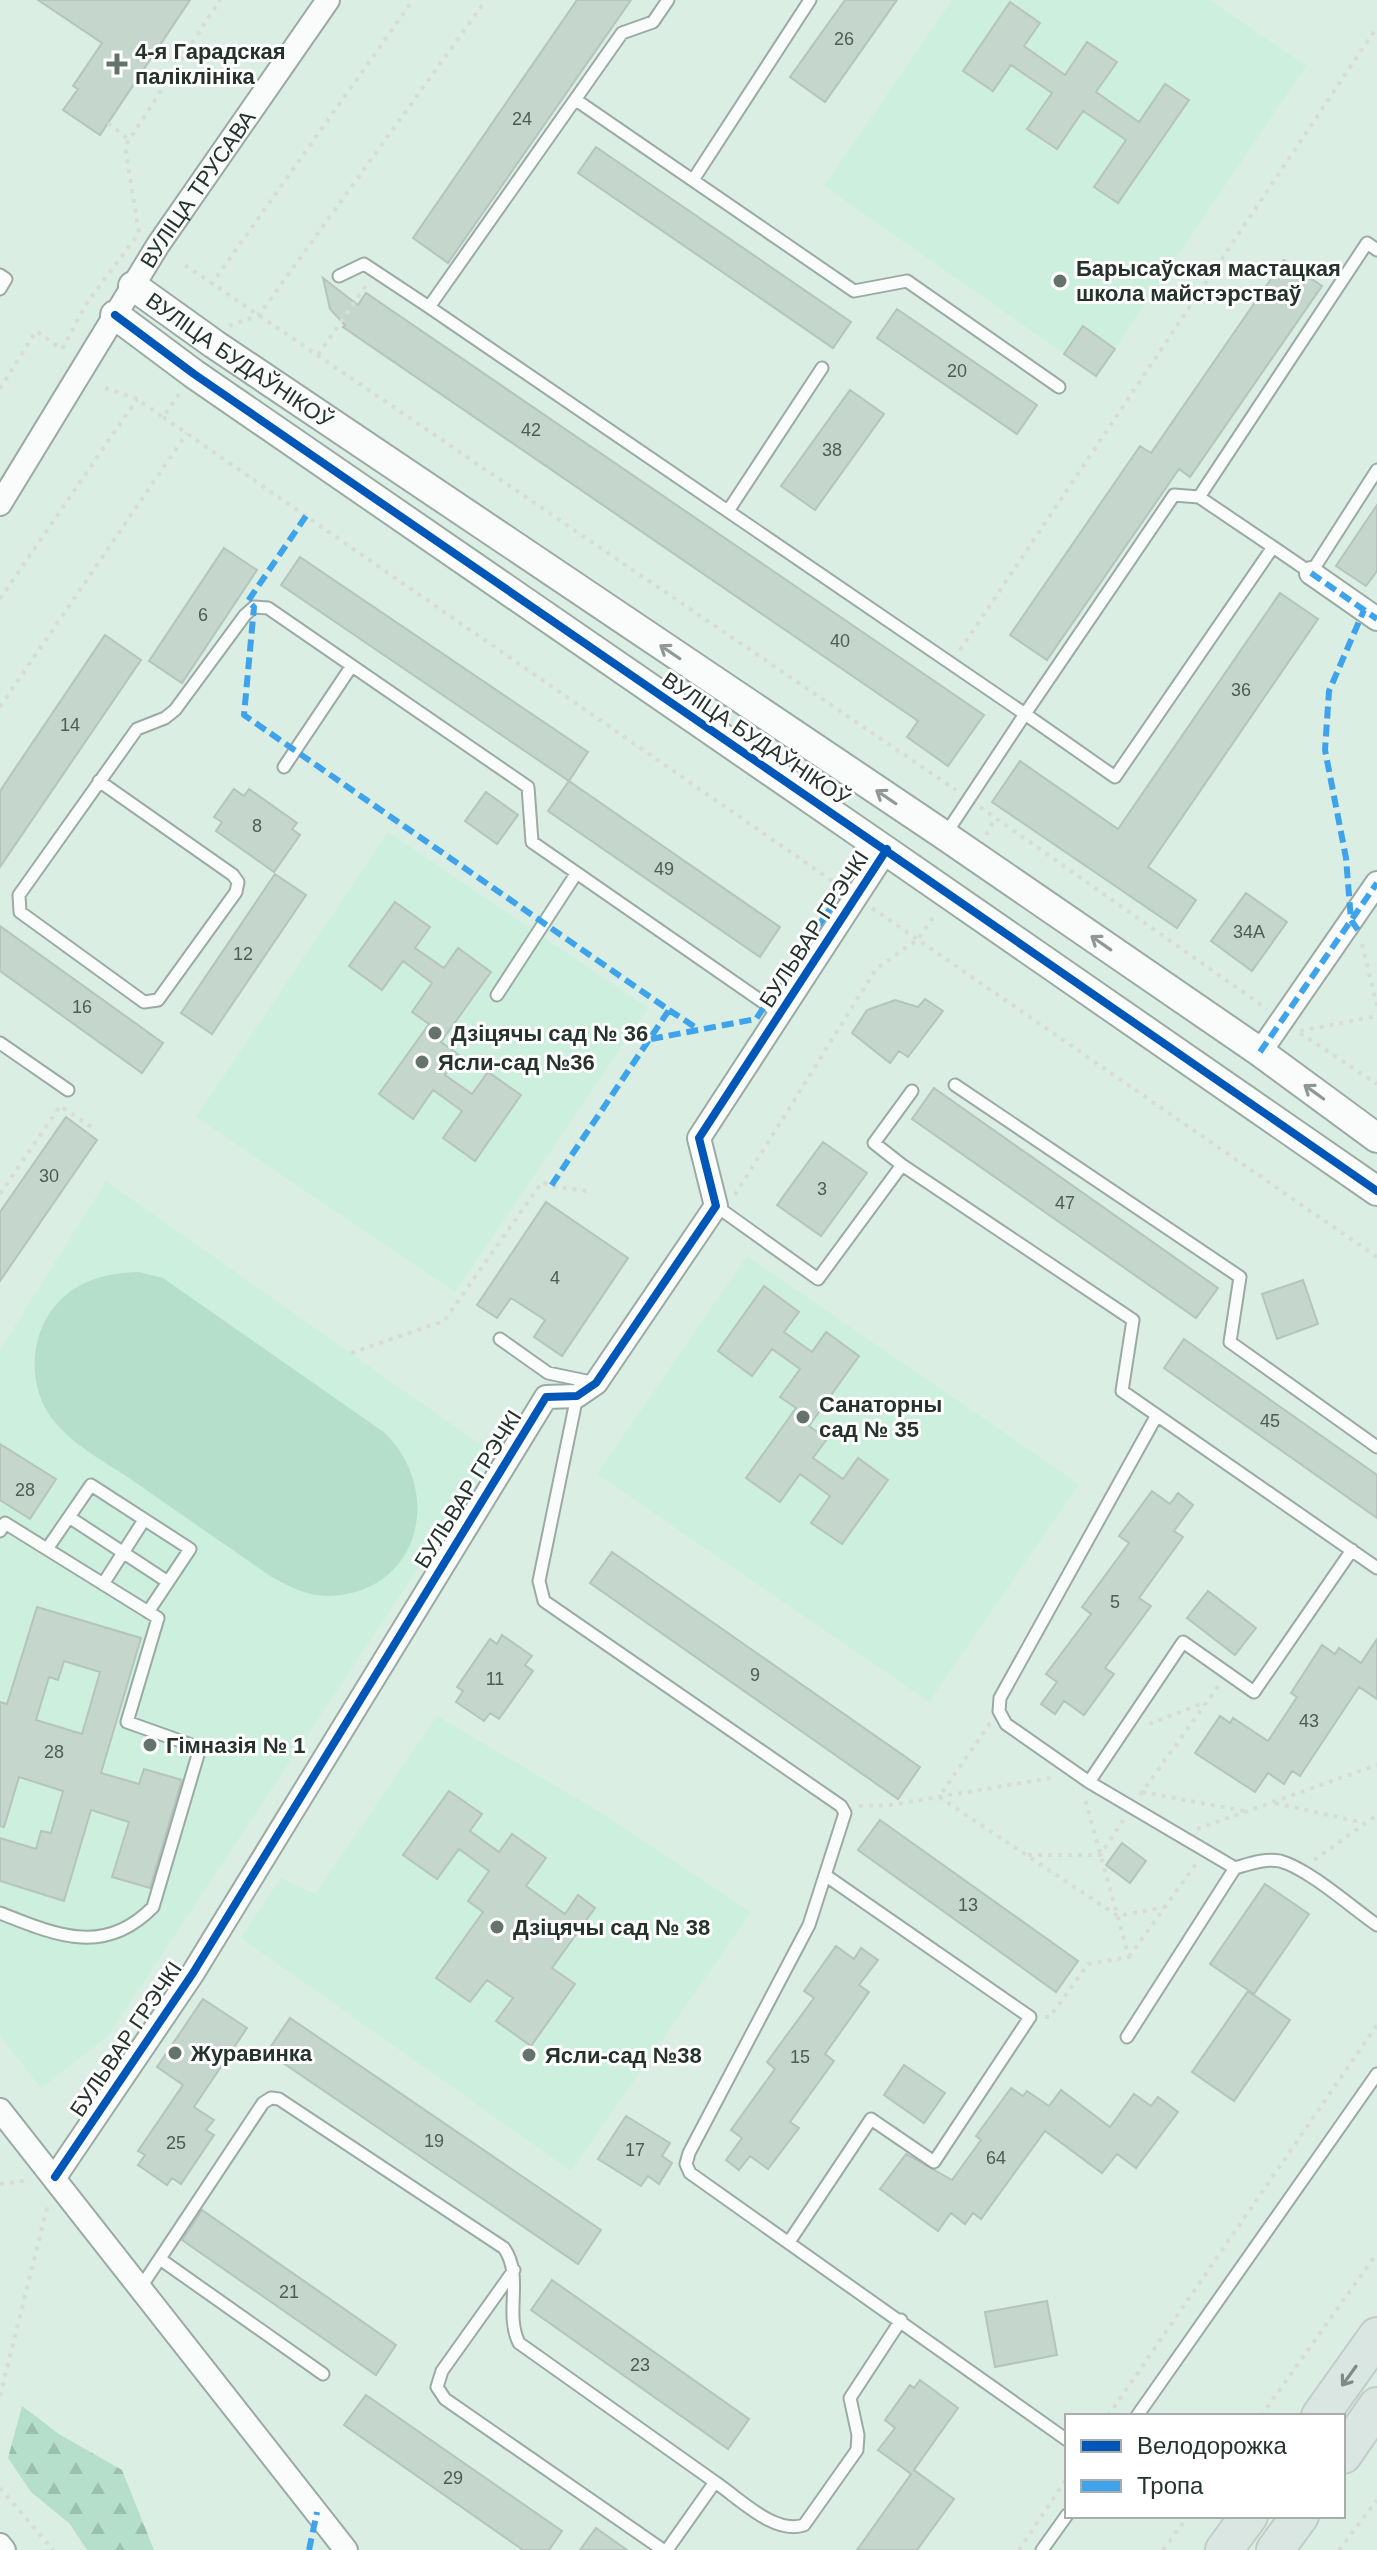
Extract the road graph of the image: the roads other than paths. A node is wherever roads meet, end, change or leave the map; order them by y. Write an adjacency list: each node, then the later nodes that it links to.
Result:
1 (328, 0): 9 (street, ВУЛІЦА ТРУСАВА)
2 (668, 0): 4 (lane)
3 (810, 0): 5 (lane)
4 (576, 100): 5 (lane); 11 (lane)
5 (693, 180): 14 (lane)
6 (1377, 250): 16 (lane)
7 (0, 275): 10 (lane)
8 (339, 276): 11 (lane)
9 (133, 286): 12 (street, ВУЛІЦА ТРУСАВА); 23 (street, ВУЛІЦА БУДАЎНІКОЎ, one-way to 9)
10 (0, 289)
11 (429, 307): 18 (lane)
12 (115, 315): 17 (street, ВУЛІЦА ТРУСАВА); 25 (street, ВУЛІЦА БУДАЎНІКОЎ)
13 (822, 368): 18 (lane)
14 (1059, 387)
15 (1377, 470): 20 (lane)
16 (1199, 497): 19 (lane); 24 (lane)
17 (0, 504)
18 (728, 511): 24 (lane)
19 (1273, 547): 20 (lane); 24 (lane)
20 (1311, 573): 21 (street)
21 (1377, 619)
22 (351, 667): 26 (lane); 27 (lane); 30 (lane)
23 (748, 705): 25 (street); 28 (street, ВУЛІЦА БУДАЎНІКОЎ, one-way to 23)
24 (1025, 714): 28 (lane)
25 (724, 740): 29 (street, ВУЛІЦА БУДАЎНІКОЎ)
26 (284, 767)
27 (99, 781): 27 (lane)
28 (944, 835): 35 (street, ВУЛІЦА БУДАЎНІКОЎ, one-way to 28)
29 (887, 849): 33 (street, БУЛЬВАР ГРЭЧКІ); 39 (street, ВУЛІЦА БУДАЎНІКОЎ)
30 (576, 874): 32 (lane); 33 (lane)
31 (1377, 883): 35 (street)
32 (497, 995)
33 (780, 1014): 43 (street, БУЛЬВАР ГРЭЧКІ)
34 (0, 1043): 37 (lane)
35 (1260, 1052): 39 (street); 40 (street, ВУЛІЦА БУДАЎНІКОЎ, one-way to 35)
36 (955, 1085): 47 (lane)
37 (68, 1090)
38 (912, 1091): 41 (lane)
39 (1234, 1091): 42 (street, ВУЛІЦА БУДАЎНІКОЎ)
40 (1377, 1138)
41 (902, 1165): 43 (lane); 46 (lane)
42 (1377, 1191)
43 (720, 1210): 45 (street)
44 (500, 1339): 45 (lane)
45 (587, 1390): 60 (lane); 66 (street, БУЛЬВАР ГРЭЧКІ)
46 (1157, 1415): 52 (lane); 58 (lane)
47 (1377, 1447)
48 (69, 1517): 49 (lane); 51 (lane); 53 (lane)
49 (144, 1520): 53 (lane); 55 (lane)
50 (0, 1531): 51 (lane)
51 (47, 1549): 56 (lane)
52 (1352, 1550): 54 (lane); 58 (lane)
53 (122, 1552): 55 (lane); 56 (lane)
54 (1377, 1568)
55 (168, 1582): 57 (lane)
56 (103, 1584): 57 (lane)
57 (148, 1612): 61 (lane)
58 (1089, 1782): 59 (lane)
59 (1235, 1868): 62 (lane); 63 (lane)
60 (825, 1875): 67 (lane); 67 (lane)
61 (0, 1913)
62 (1377, 1925)
63 (1127, 2037)
64 (1377, 2074): 74 (lane)
65 (0, 2110): 66 (street)
66 (55, 2177): 70 (street)
67 (789, 2242): 71 (lane)
68 (160, 2259): 69 (lane); 70 (lane); 73 (lane)
69 (514, 2270): 79 (lane); 86 (lane)
70 (141, 2287): 85 (street)
71 (901, 2320): 77 (lane); 79 (lane)
72 (1377, 2336): 75 (main road, one-way to 75)
73 (323, 2374)
74 (1138, 2414)
75 (1321, 2414)
76 (1373, 2422): 78 (main road)
77 (1065, 2439)
78 (1345, 2453)
79 (715, 2482): 86 (lane)
80 (1065, 2518): 87 (lane)
81 (1248, 2518): 88 (main road)
82 (1299, 2518): 89 (main road)
83 (0, 2545): 84 (street)
84 (4, 2550)
85 (346, 2550)
86 (665, 2550)
87 (1042, 2550)
88 (1224, 2550)
89 (1275, 2550)

